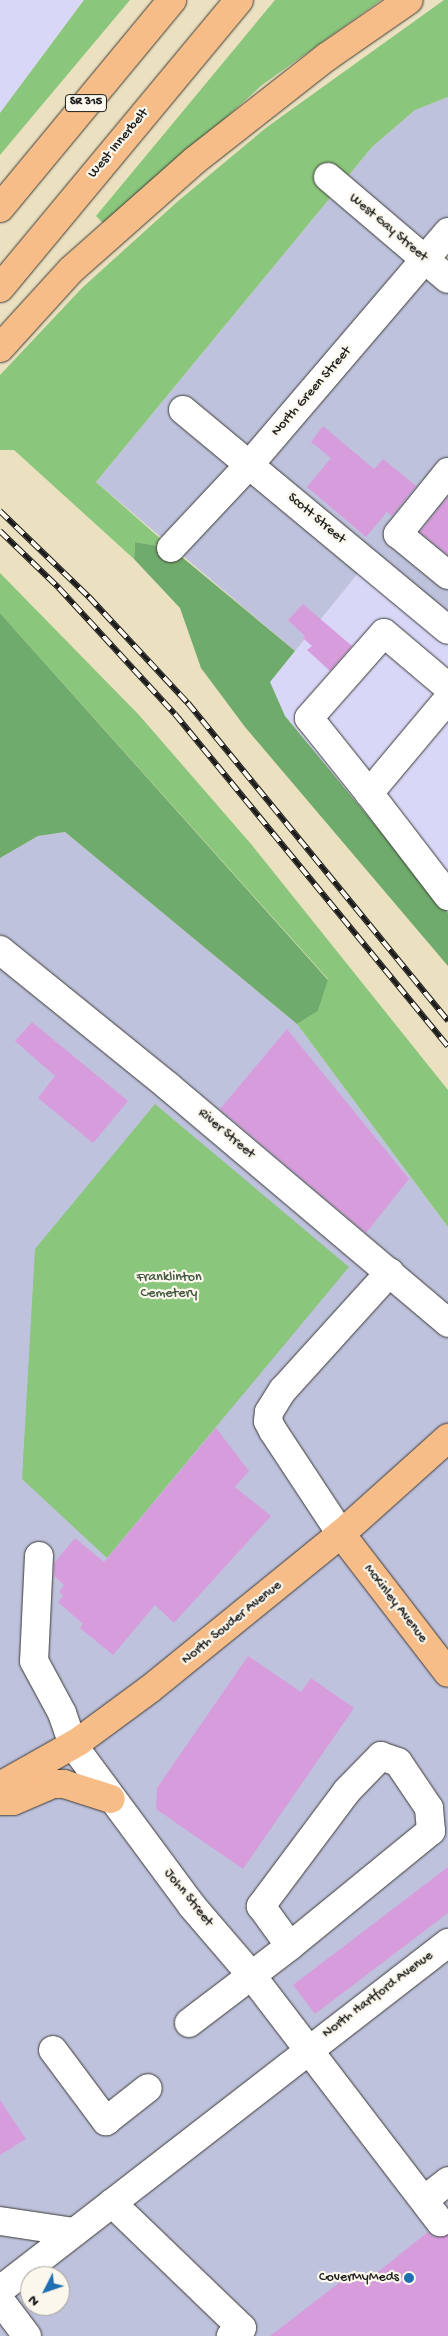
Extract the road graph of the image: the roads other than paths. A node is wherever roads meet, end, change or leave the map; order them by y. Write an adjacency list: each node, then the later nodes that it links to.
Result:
1 (172, 0): 5 (main road, SR 315)
2 (239, 0): 9 (main road, West Innerbelt)
3 (409, 0): 10 (main road)
4 (328, 177): 7 (street, West Gay Street)
5 (0, 208)
6 (448, 232): 7 (street, North Green Street)
7 (425, 260): 8 (street, West Gay Street); 12 (street, North Green Street)
8 (448, 279)
9 (0, 288)
10 (0, 348)
11 (183, 410): 12 (street, Scott Street)
12 (250, 464): 14 (street, North Green Street); 16 (street, Scott Street)
13 (448, 472): 15 (street)
14 (171, 548)
15 (448, 575)
16 (448, 630)
17 (448, 687): 19 (street)
18 (448, 699): 19 (street)
19 (369, 793): 20 (street)
20 (448, 896)
21 (0, 950): 22 (street, River Street)
22 (390, 1272): 23 (street, River Street); 25 (street)
23 (448, 1323)
24 (448, 1438): 25 (main road, North Souder Avenue)
25 (341, 1534): 27 (main road, McKinley Avenue); 28 (main road, North Souder Avenue)
26 (39, 1556): 28 (street, John Street)
27 (448, 1673)
28 (73, 1745): 29 (main road, North Souder Avenue); 30 (street, John Street)
29 (0, 1786)
30 (111, 1799): 31 (main road); 34 (street, John Street)
31 (0, 1801)
32 (448, 1942): 36 (street, North Hartford Avenue)
33 (290, 1946): 33 (street); 34 (street)
34 (252, 1976): 35 (street); 36 (street, John Street)
35 (189, 2023)
36 (308, 2048): 40 (street, John Street); 41 (street, North Hartford Avenue)
37 (52, 2050): 38 (street)
38 (148, 2088)
39 (448, 2182): 40 (street)
40 (424, 2200): 43 (street, John Street)
41 (112, 2203): 44 (street, North Hartford Avenue); 48 (street)
42 (0, 2221): 44 (street)
43 (440, 2222)
44 (74, 2232): 45 (street, North Hartford Avenue)
45 (0, 2290)
46 (0, 2300): 47 (street)
47 (27, 2336)
48 (231, 2336)

